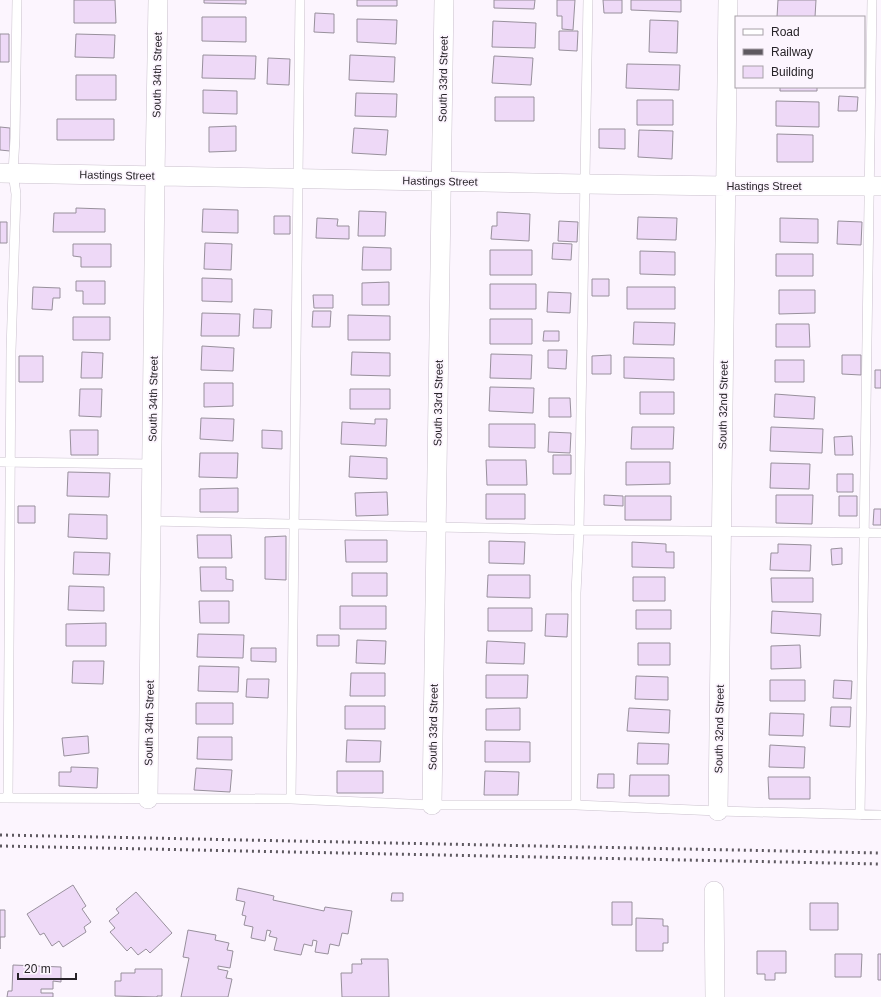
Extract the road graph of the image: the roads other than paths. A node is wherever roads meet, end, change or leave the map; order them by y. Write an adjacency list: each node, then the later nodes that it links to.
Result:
1 (17, 0): 8 (lane)
2 (158, 0): 9 (street, South 34th Street)
3 (300, 0): 10 (lane)
4 (444, 0): 11 (street, South 33rd Street)
5 (588, 0): 12 (lane)
6 (728, 0): 13 (street, South 32nd Street)
7 (872, 0): 14 (lane)
8 (6, 173): 9 (street, Hastings Street); 16 (lane)
9 (155, 176): 10 (street, Hastings Street); 17 (street, South 34th Street)
10 (298, 178): 11 (street, Hastings Street); 19 (lane)
11 (441, 182): 12 (street, Hastings Street); 20 (street, South 33rd Street)
12 (584, 184): 13 (street, Hastings Street); 21 (lane)
13 (726, 186): 14 (street, Hastings Street); 22 (street, South 32nd Street)
14 (875, 186): 23 (lane)
15 (0, 462): 16 (lane)
16 (11, 462): 17 (lane); 25 (lane)
17 (152, 464): 18 (street, South 34th Street)
18 (152, 521): 19 (lane); 26 (street, South 34th Street)
19 (295, 525): 20 (lane); 27 (lane)
20 (437, 526): 21 (lane); 29 (street, South 33rd Street)
21 (579, 530): 22 (lane); 28 (lane)
22 (721, 531): 23 (lane); 30 (street, South 32nd Street)
23 (864, 533): 24 (lane); 31 (lane)
24 (881, 533)
25 (4, 798): 26 (lane)
26 (148, 799): 27 (lane)
27 (291, 800): 29 (lane)
28 (576, 805): 29 (lane); 30 (lane)
29 (432, 806)
30 (718, 811): 31 (lane)
31 (860, 815): 32 (lane)
32 (881, 815)
33 (714, 891): 34 (street)
34 (715, 997)

